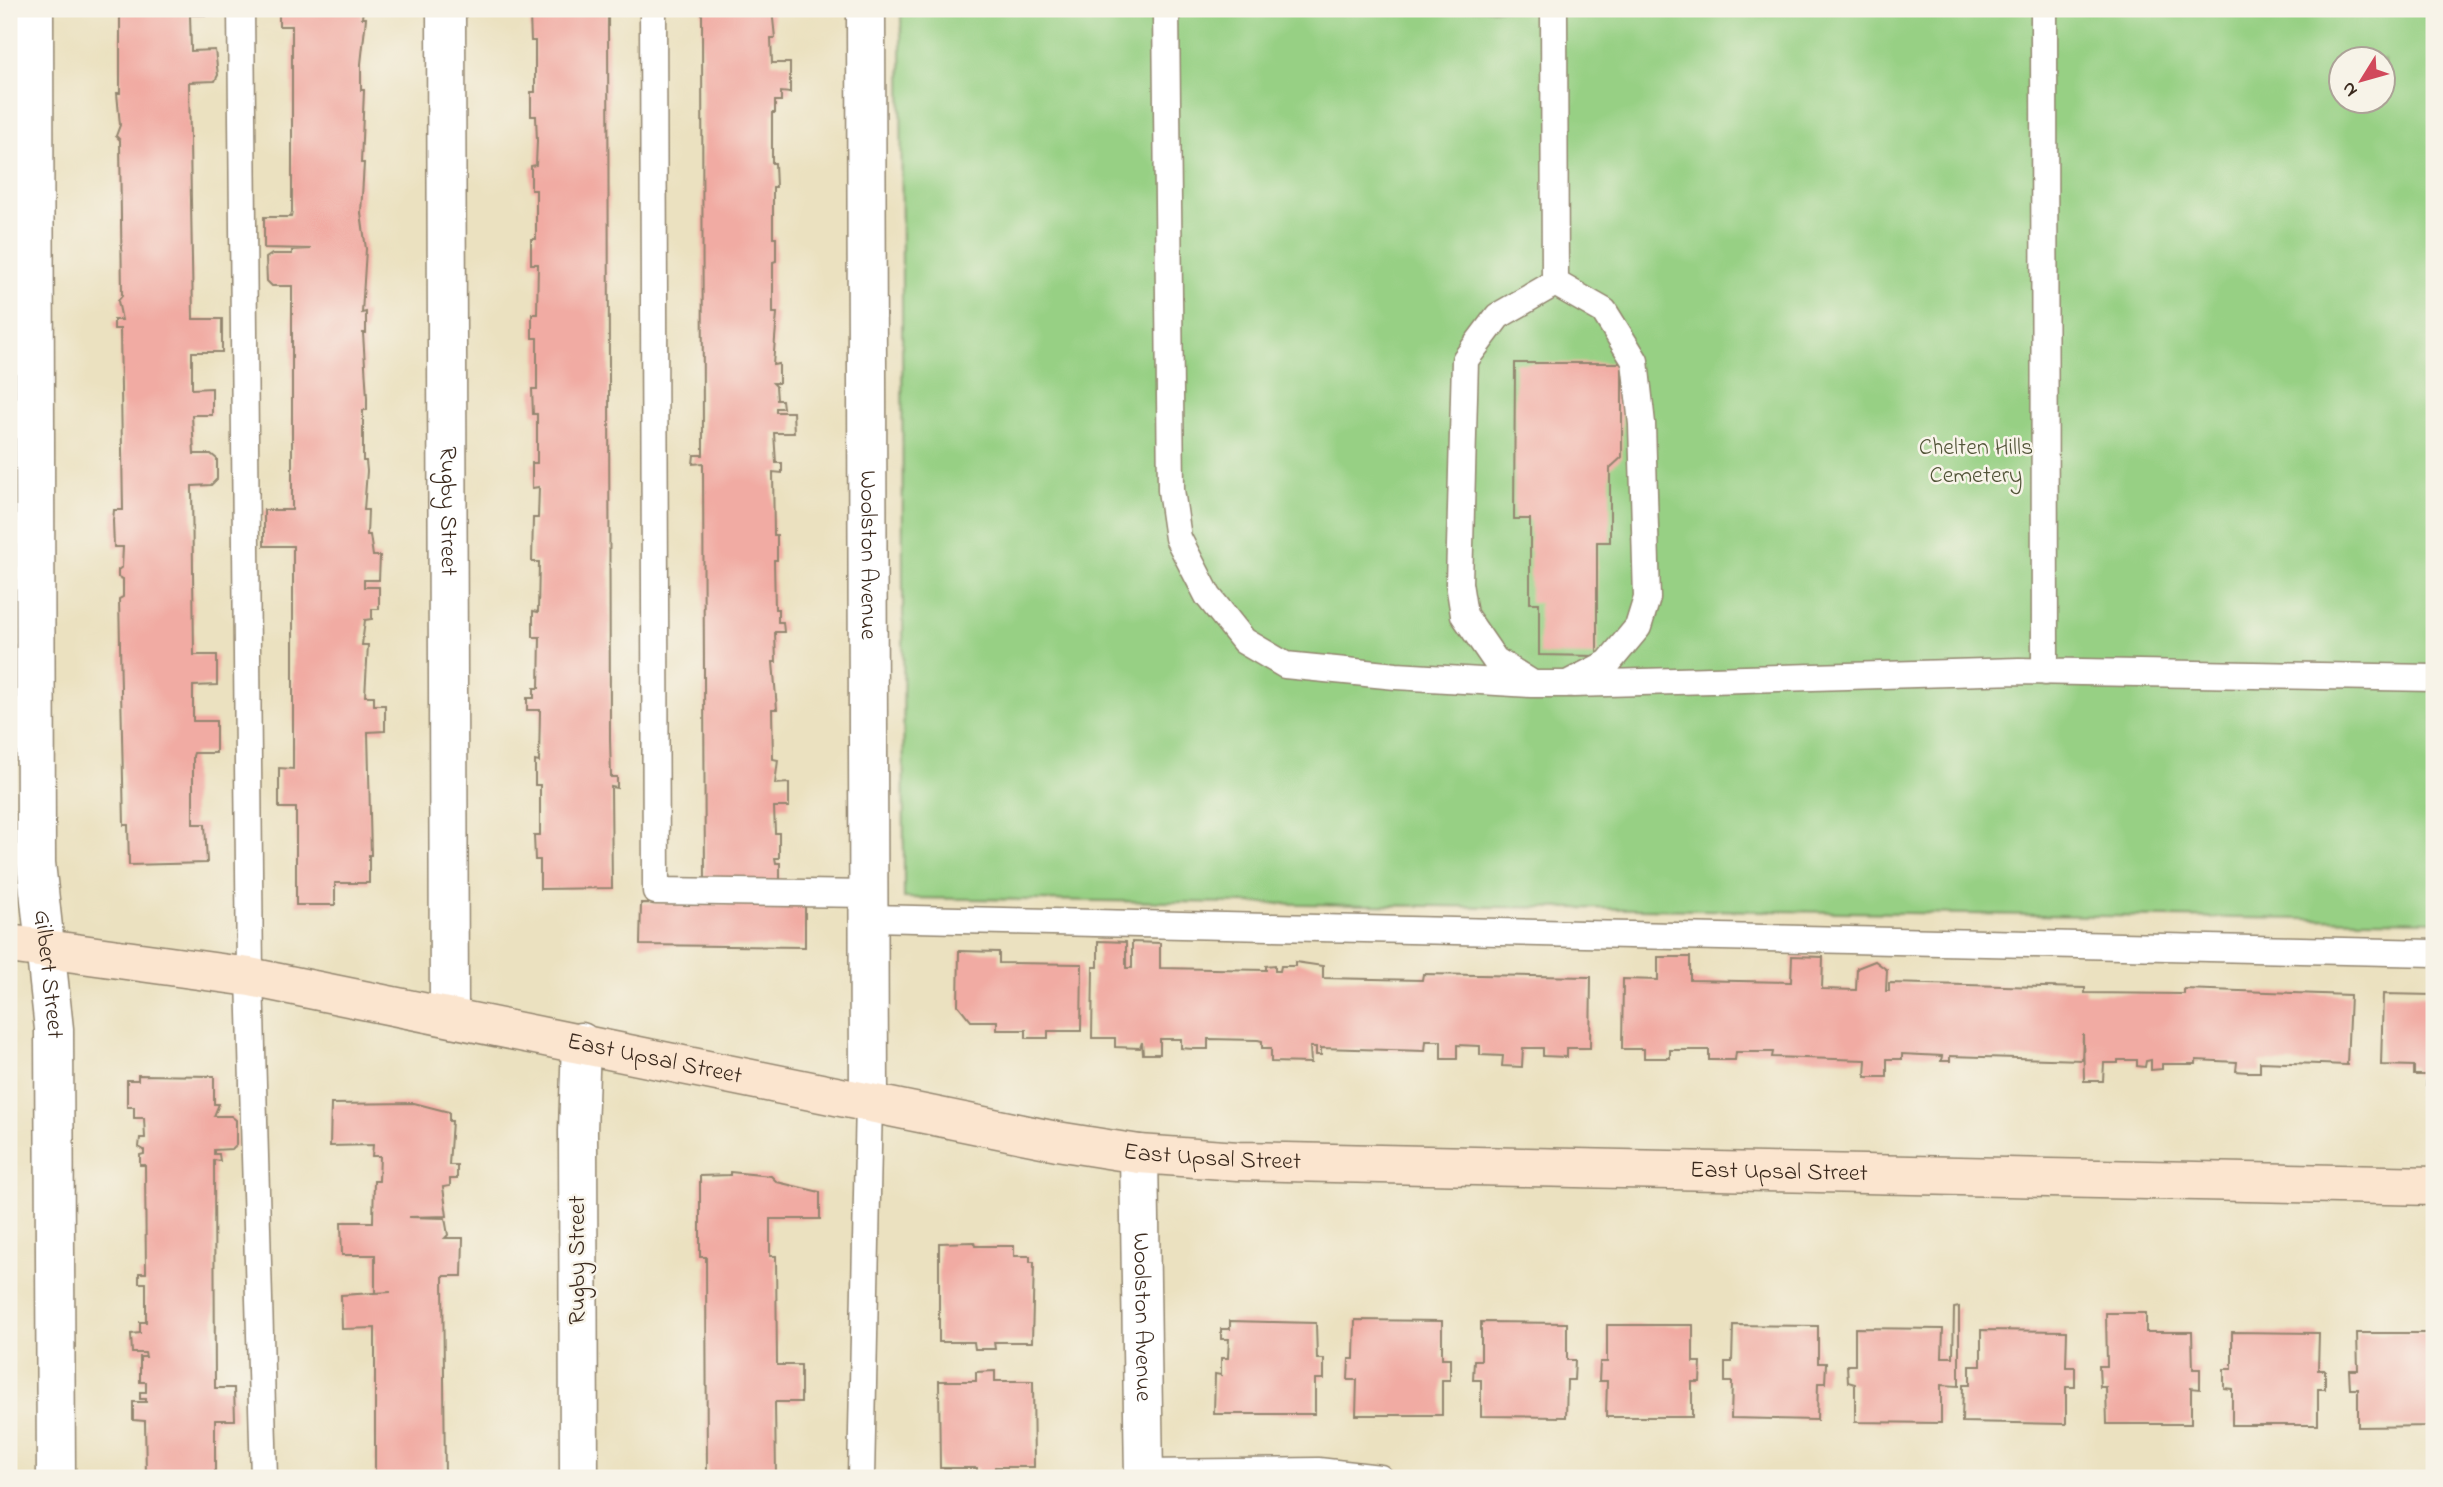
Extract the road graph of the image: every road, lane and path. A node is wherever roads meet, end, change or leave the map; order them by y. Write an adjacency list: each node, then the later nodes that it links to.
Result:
1 (34, 9): 16 (street, Gilbert Street)
2 (241, 9): 18 (lane)
3 (446, 9): 19 (street, Rugby Street)
4 (653, 9): 14 (lane)
5 (866, 9): 14 (street, Woolston Avenue)
6 (1166, 9): 12 (lane)
7 (1553, 9): 9 (lane)
8 (2044, 9): 10 (lane)
9 (1555, 283): 12 (lane); 13 (lane)
10 (2045, 672): 11 (lane); 13 (lane)
11 (2434, 678)
12 (1533, 684): 13 (lane)
13 (1567, 684)
14 (870, 906): 17 (lane); 21 (street, Woolston Avenue)
15 (9, 944): 16 (street, East Upsal Street)
16 (46, 948): 18 (street, East Upsal Street); 25 (street, Gilbert Street)
17 (2434, 953)
18 (250, 977): 19 (street, East Upsal Street); 26 (lane)
19 (449, 1015): 20 (street, East Upsal Street)
20 (581, 1042): 21 (street, East Upsal Street); 27 (street, Rugby Street)
21 (869, 1100): 22 (street, East Upsal Street); 28 (lane)
22 (1139, 1154): 23 (street, East Upsal Street); 24 (street, Woolston Avenue)
23 (2434, 1186)
24 (1144, 1476): 29 (lane)
25 (56, 1478)
26 (264, 1478)
27 (579, 1478)
28 (861, 1478)
29 (1380, 1478)

